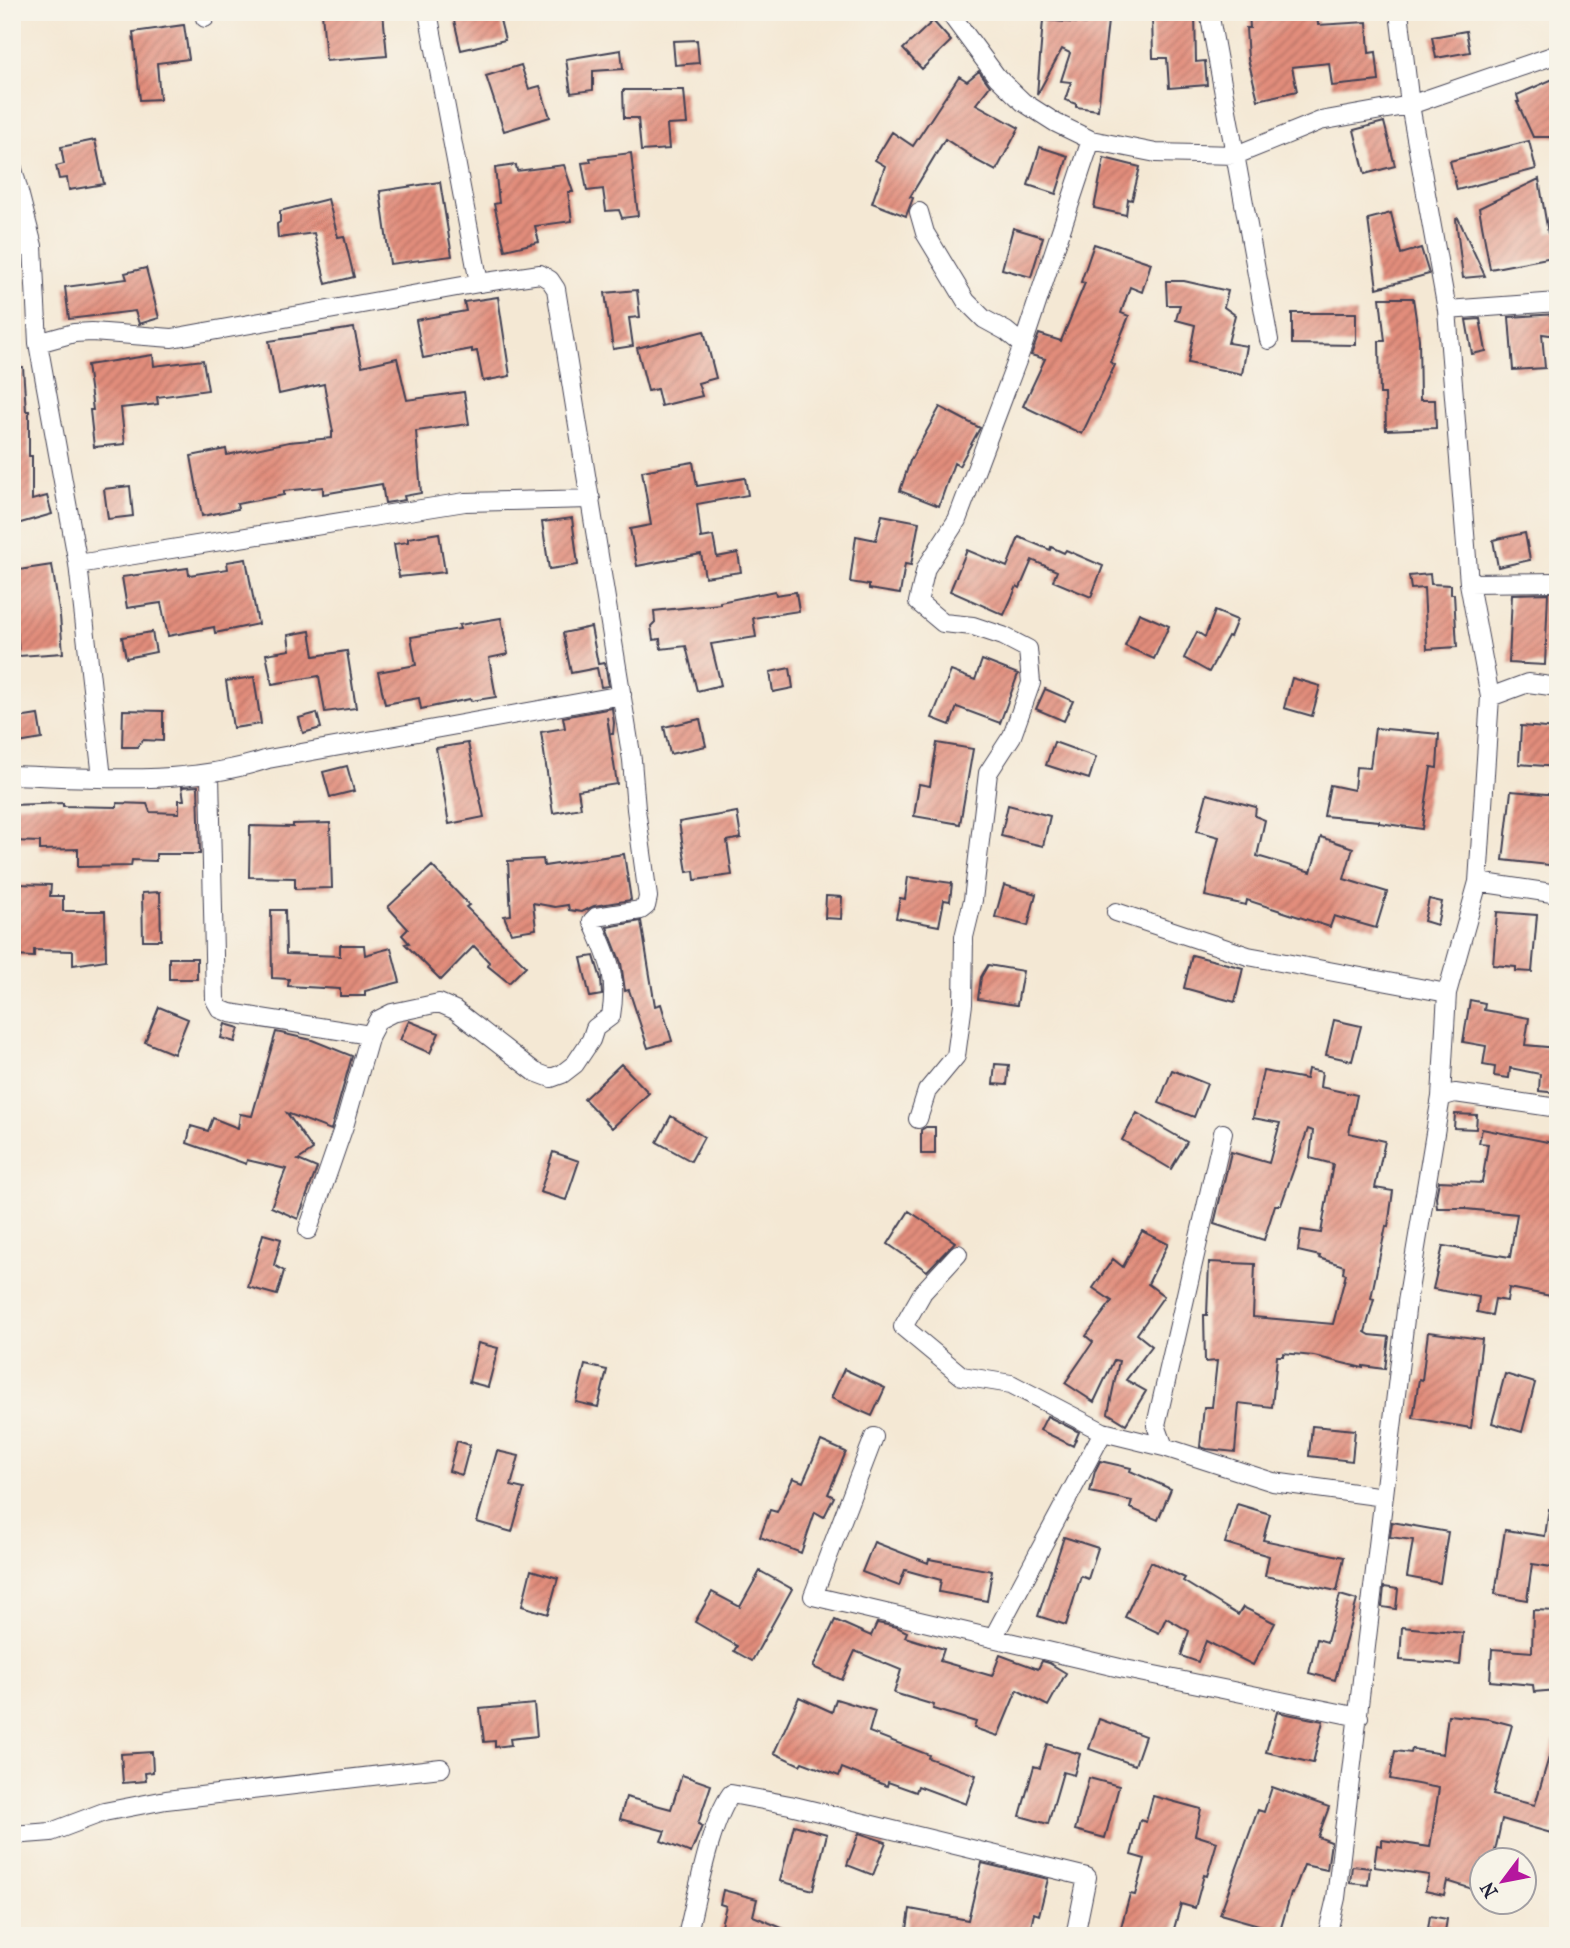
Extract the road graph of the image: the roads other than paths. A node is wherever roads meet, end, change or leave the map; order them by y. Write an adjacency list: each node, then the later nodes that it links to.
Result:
1 (428, 12): 13 (street)
2 (949, 12): 7 (street)
3 (1209, 12): 8 (street)
4 (1399, 12): 6 (street)
5 (1558, 54): 6 (street)
6 (1410, 105): 8 (street); 15 (street)
7 (1091, 140): 8 (street); 18 (street)
8 (1236, 155): 16 (street)
9 (12, 165): 11 (street)
10 (919, 212): 18 (street)
11 (33, 246): 12 (street); 17 (street)
12 (12, 248)
13 (479, 283): 17 (street); 19 (street)
14 (1558, 302): 15 (street)
15 (1447, 310): 22 (street)
16 (1269, 340)
17 (38, 343): 20 (street)
18 (1023, 345): 36 (street)
19 (592, 499): 20 (street); 24 (street)
20 (78, 564): 28 (street)
21 (1558, 582): 22 (street)
22 (1469, 583): 25 (street)
23 (1558, 687): 25 (street)
24 (622, 695): 26 (street); 33 (street)
25 (1490, 697): 29 (street)
26 (210, 774): 28 (street); 33 (street)
27 (12, 775): 28 (street)
28 (102, 778)
29 (1478, 882): 30 (street); 32 (street)
30 (1558, 894)
31 (1116, 912): 32 (street)
32 (1447, 993): 34 (street)
33 (370, 1035): 38 (street)
34 (1441, 1097): 35 (street); 43 (street)
35 (1558, 1108)
36 (918, 1119)
37 (1223, 1133): 42 (street)
38 (308, 1230)
39 (958, 1254): 40 (street)
40 (1103, 1432): 42 (street); 44 (street)
41 (874, 1437): 44 (street)
42 (1164, 1447): 43 (street)
43 (1384, 1497): 45 (street)
44 (992, 1638): 45 (street)
45 (1359, 1717): 50 (street)
46 (441, 1768): 47 (street)
47 (12, 1835)
48 (687, 1936): 49 (street)
49 (1076, 1936)
50 (1327, 1936)

